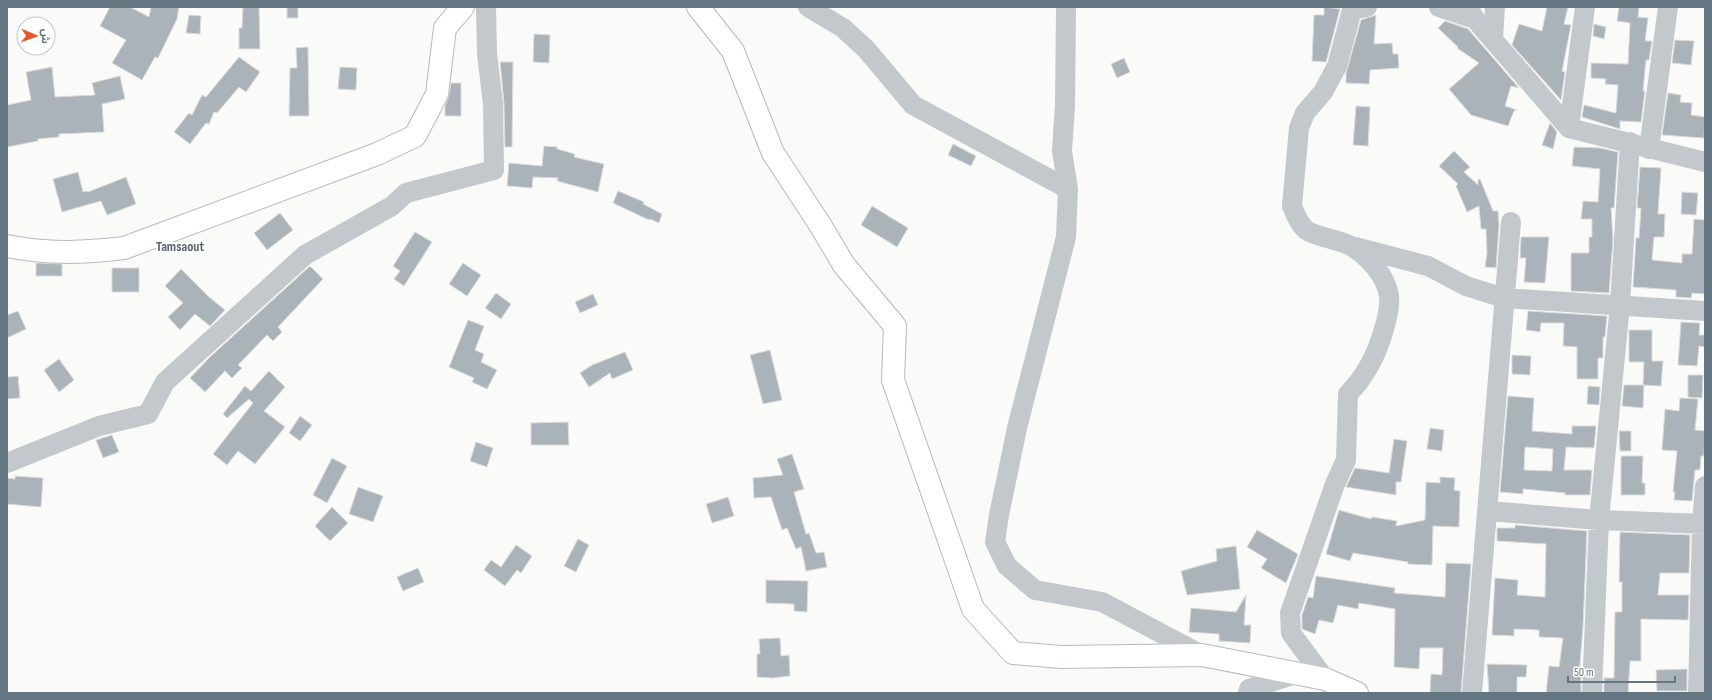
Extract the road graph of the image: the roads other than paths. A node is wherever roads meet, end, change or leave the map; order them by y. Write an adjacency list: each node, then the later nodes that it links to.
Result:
1 (463, 7): 20 (main road)
2 (486, 7): 24 (street)
3 (698, 7): 29 (main road)
4 (808, 7): 17 (street)
5 (1066, 7): 17 (street)
6 (1367, 7): 19 (street)
7 (1439, 7): 11 (street)
8 (1495, 7): 12 (street)
9 (1585, 7): 13 (street)
10 (1668, 7): 15 (street)
11 (1472, 13): 12 (street)
12 (1493, 39): 13 (street)
13 (1569, 128): 14 (street)
14 (1630, 142): 15 (street); 22 (street)
15 (1649, 149): 16 (street)
16 (1705, 162)
17 (1068, 189): 29 (street)
18 (1511, 222): 21 (street)
19 (1349, 245): 21 (street); 31 (street)
20 (7, 246)
21 (1504, 298): 22 (street); 26 (street)
22 (1620, 305): 23 (street); 27 (street)
23 (1705, 311)
24 (7, 463)
25 (1705, 486): 28 (street)
26 (1488, 511): 27 (street); 34 (street)
27 (1599, 520): 28 (street); 35 (street)
28 (1704, 524): 36 (street)
29 (1202, 655): 30 (main road)
30 (1299, 673): 31 (main road); 32 (street)
31 (1325, 678): 33 (main road)
32 (1248, 693)
33 (1357, 693)
34 (1472, 693)
35 (1592, 693)
36 (1698, 693)

